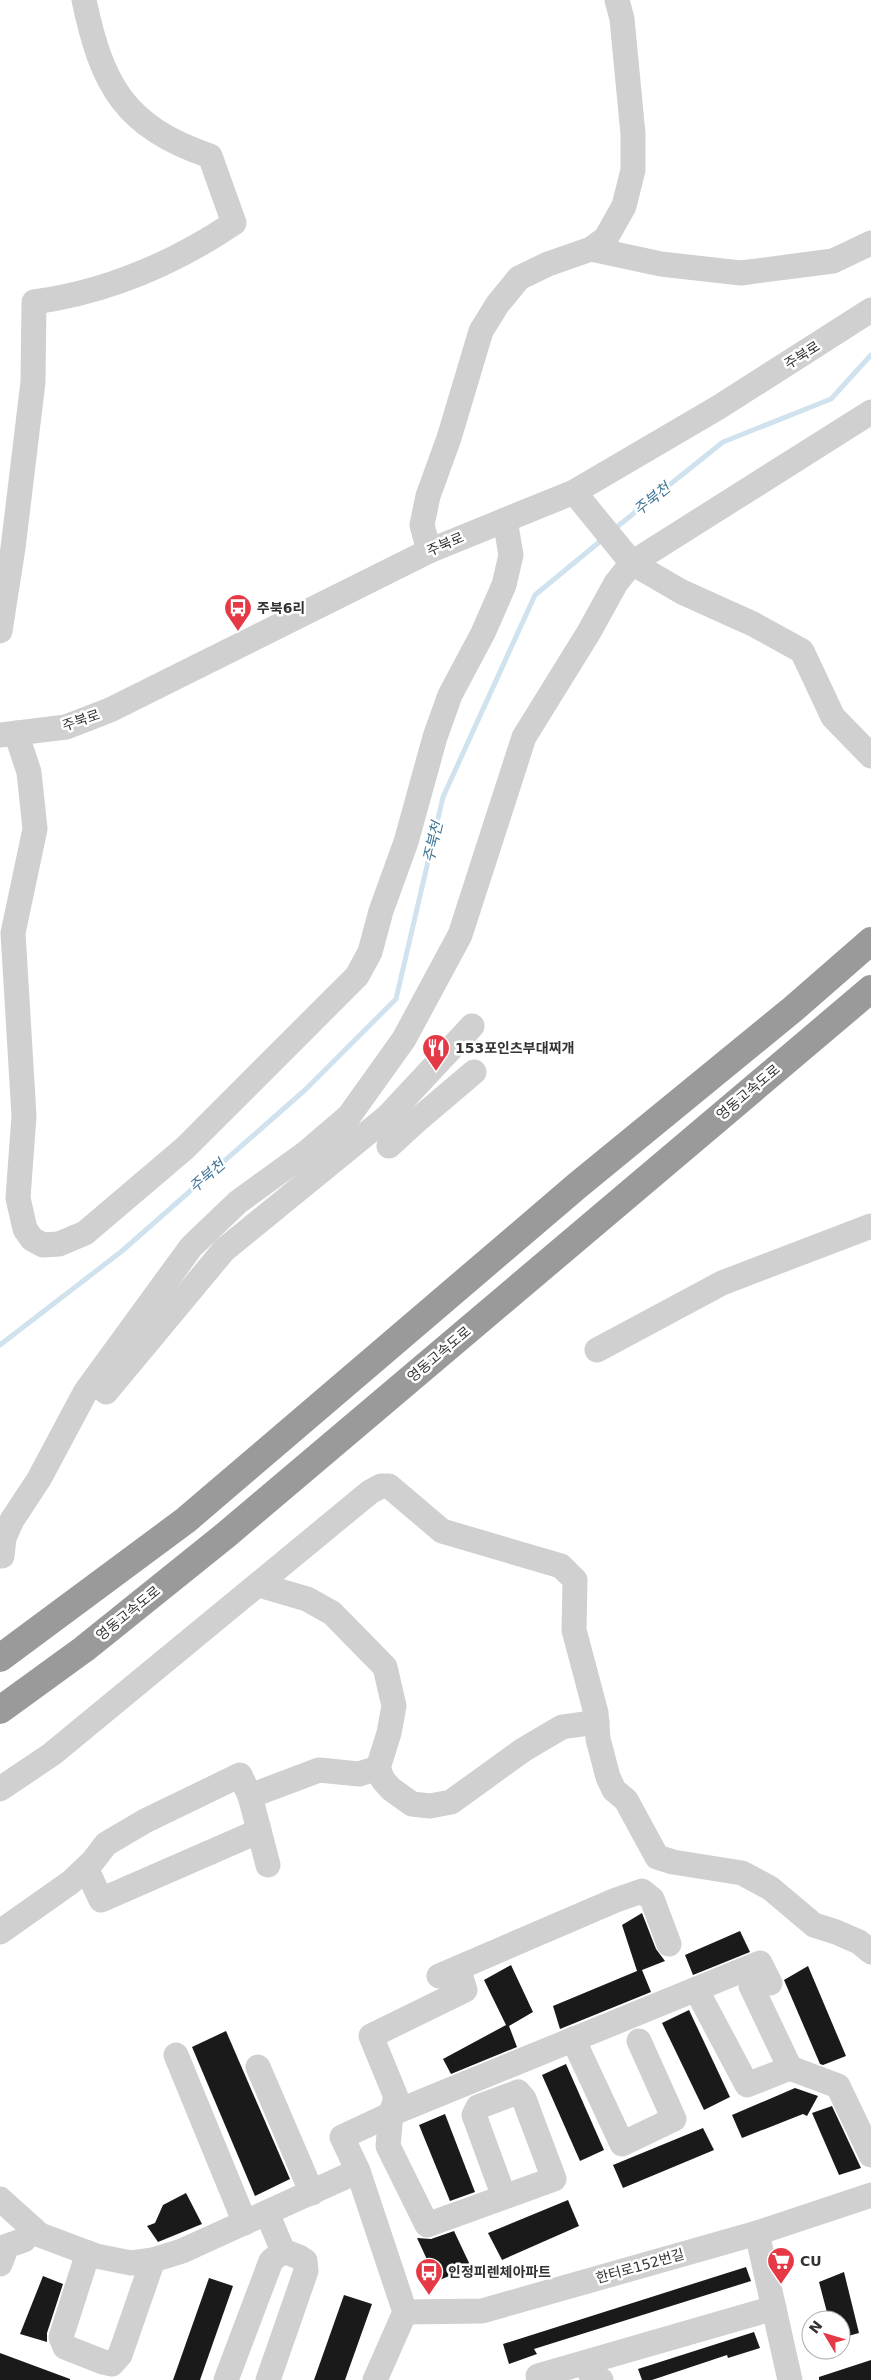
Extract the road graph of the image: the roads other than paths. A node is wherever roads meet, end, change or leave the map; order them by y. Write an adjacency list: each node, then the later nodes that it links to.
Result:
1 (84, 0): 11 (street)
2 (617, 0): 4 (street)
3 (871, 244): 4 (street)
4 (591, 249): 9 (street)
5 (871, 310): 7 (street, 주북로)
6 (871, 412): 10 (street)
7 (579, 498): 8 (street, 주북로); 10 (street)
8 (505, 520): 9 (street, 주북로); 12 (street)
9 (429, 551): 12 (street, 주북로)
10 (632, 563): 13 (street); 25 (street)
11 (0, 631)
12 (8, 734)
13 (871, 756)
14 (871, 922): 17 (highway)
15 (871, 941): 17 (highway)
16 (871, 989): 28 (highway, 영동고속도로)
17 (793, 1009): 27 (highway)
18 (472, 1026): 20 (street)
19 (474, 1072): 21 (street)
20 (387, 1117): 21 (street); 25 (street)
21 (414, 1122): 22 (street)
22 (389, 1146)
23 (871, 1226): 24 (street)
24 (597, 1350)
25 (1, 1557)
26 (259, 1585): 29 (street); 30 (street); 31 (street)
27 (0, 1658)
28 (0, 1710)
29 (597, 1722): 30 (street); 38 (street)
30 (378, 1768): 32 (street)
31 (0, 1789)
32 (250, 1796): 33 (street); 35 (street)
33 (259, 1831): 34 (street); 35 (street)
34 (268, 1865)
35 (86, 1868): 36 (street)
36 (0, 1932)
37 (669, 1944): 45 (street)
38 (871, 1952)
39 (696, 1989): 40 (street); 44 (street); 44 (street)
40 (573, 2039): 41 (street); 45 (street)
41 (639, 2041)
42 (176, 2055): 53 (street)
43 (258, 2067): 48 (street)
44 (790, 2068): 46 (street)
45 (391, 2114): 47 (street); 50 (street)
46 (871, 2155)
47 (358, 2171): 48 (street); 61 (street)
48 (312, 2193): 52 (street)
49 (871, 2195): 55 (street, 한터로152번길)
50 (504, 2197)
51 (0, 2199): 54 (street)
52 (267, 2213): 53 (street); 56 (street)
53 (245, 2223): 58 (street)
54 (32, 2228): 57 (street); 59 (street)
55 (757, 2233): 60 (street); 61 (street, 한터로152번길)
56 (283, 2251): 64 (street); 65 (street)
57 (88, 2254): 58 (street); 58 (street)
58 (154, 2260)
59 (0, 2264)
60 (774, 2308): 62 (street); 67 (street)
61 (405, 2312): 66 (street)
62 (594, 2372): 63 (street)
63 (538, 2376)
64 (226, 2380)
65 (268, 2380)
66 (375, 2380)
67 (790, 2380)

